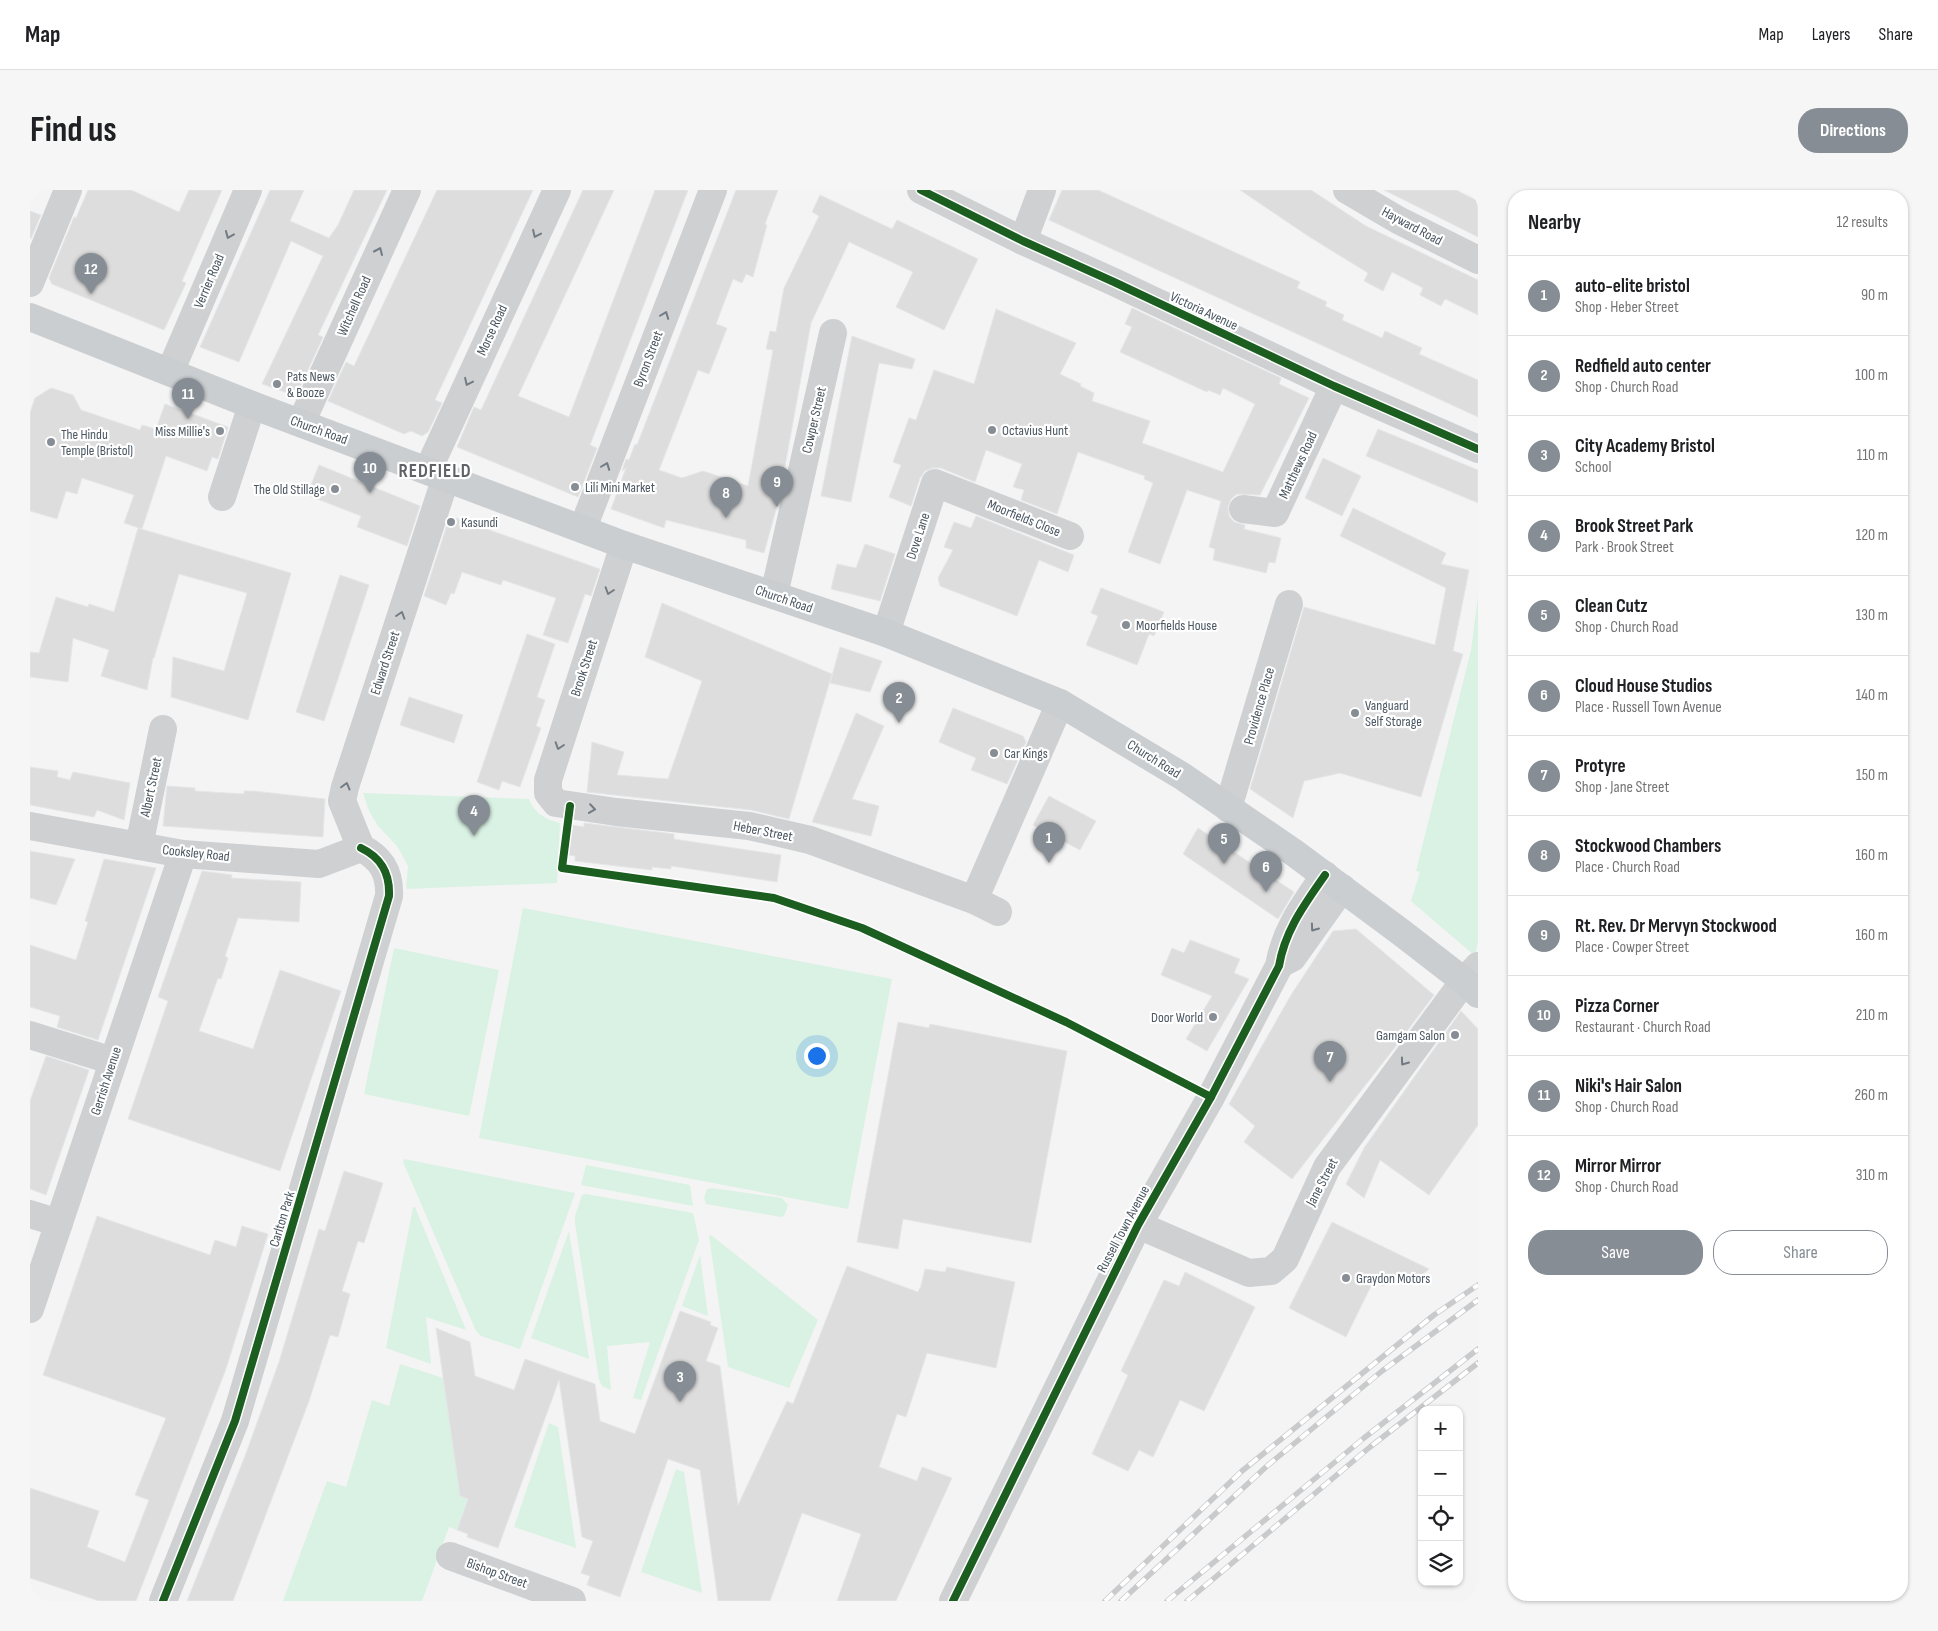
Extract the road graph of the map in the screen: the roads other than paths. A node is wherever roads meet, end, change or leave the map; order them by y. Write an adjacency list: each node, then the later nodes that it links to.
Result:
1 (68, 190): 11 (street)
2 (248, 190): 14 (street, Verrier Road, one-way to 14)
3 (407, 190): 17 (street, Witchell Road, one-way to 3)
4 (557, 190): 19 (street, Morse Road, one-way to 19)
5 (713, 190): 23 (street, Byron Street, one-way to 5)
6 (921, 190): 9 (street, Victoria Avenue)
7 (1042, 190): 9 (street)
8 (1347, 190): 10 (street, Hayward Road)
9 (1022, 241): 15 (street, Victoria Avenue)
10 (1478, 260)
11 (30, 283)
12 (31, 320): 14 (main road, Church Road)
13 (833, 333): 26 (street, Cowper Street)
14 (170, 372): 16 (main road, Church Road)
15 (1334, 386): 18 (street, Victoria Avenue); 22 (street, Matthews Road)
16 (252, 405): 17 (main road, Church Road); 20 (street)
17 (301, 423): 19 (main road, Church Road)
18 (1478, 449)
19 (437, 473): 23 (main road, Church Road); 35 (street, Edward Street, one-way to 19)
20 (222, 497)
21 (978, 500): 24 (street, Moorfields Close); 28 (street, Dove Lane)
22 (1242, 509)
23 (582, 528): 25 (main road, Church Road)
24 (1070, 536)
25 (624, 545): 26 (main road, Church Road); 31 (street, Brook Street, one-way to 31)
26 (774, 595): 28 (main road, Church Road)
27 (1289, 604): 32 (street, Providence Place)
28 (886, 633): 29 (main road, Church Road)
29 (1060, 703): 32 (main road, Church Road); 38 (street)
30 (164, 729): 34 (street, Albert Street)
31 (548, 793): 38 (street, Heber Street, one-way to 38)
32 (1228, 808): 37 (main road, Church Road)
33 (30, 826): 34 (street, Cooksley Road)
34 (139, 846): 36 (street, Cooksley Road)
35 (361, 848): 36 (street, Cooksley Road); 48 (street, Carlton Park)
36 (183, 854): 42 (street, Gerrish Avenue)
37 (1334, 882): 40 (main road, Church Road); 45 (street, Russell Town Avenue)
38 (974, 900): 39 (street, Heber Street)
39 (998, 912)
40 (1473, 980): 45 (street, Jane Street, one-way to 45)
41 (30, 1035): 42 (street)
42 (113, 1061): 44 (street, Gerrish Avenue)
43 (30, 1214): 44 (street)
44 (59, 1223): 46 (street, Gerrish Avenue)
45 (1138, 1225): 50 (street, Russell Town Avenue)
46 (30, 1309)
47 (450, 1556): 49 (street, Bishop Street)
48 (163, 1601)
49 (572, 1601)
50 (953, 1601)

